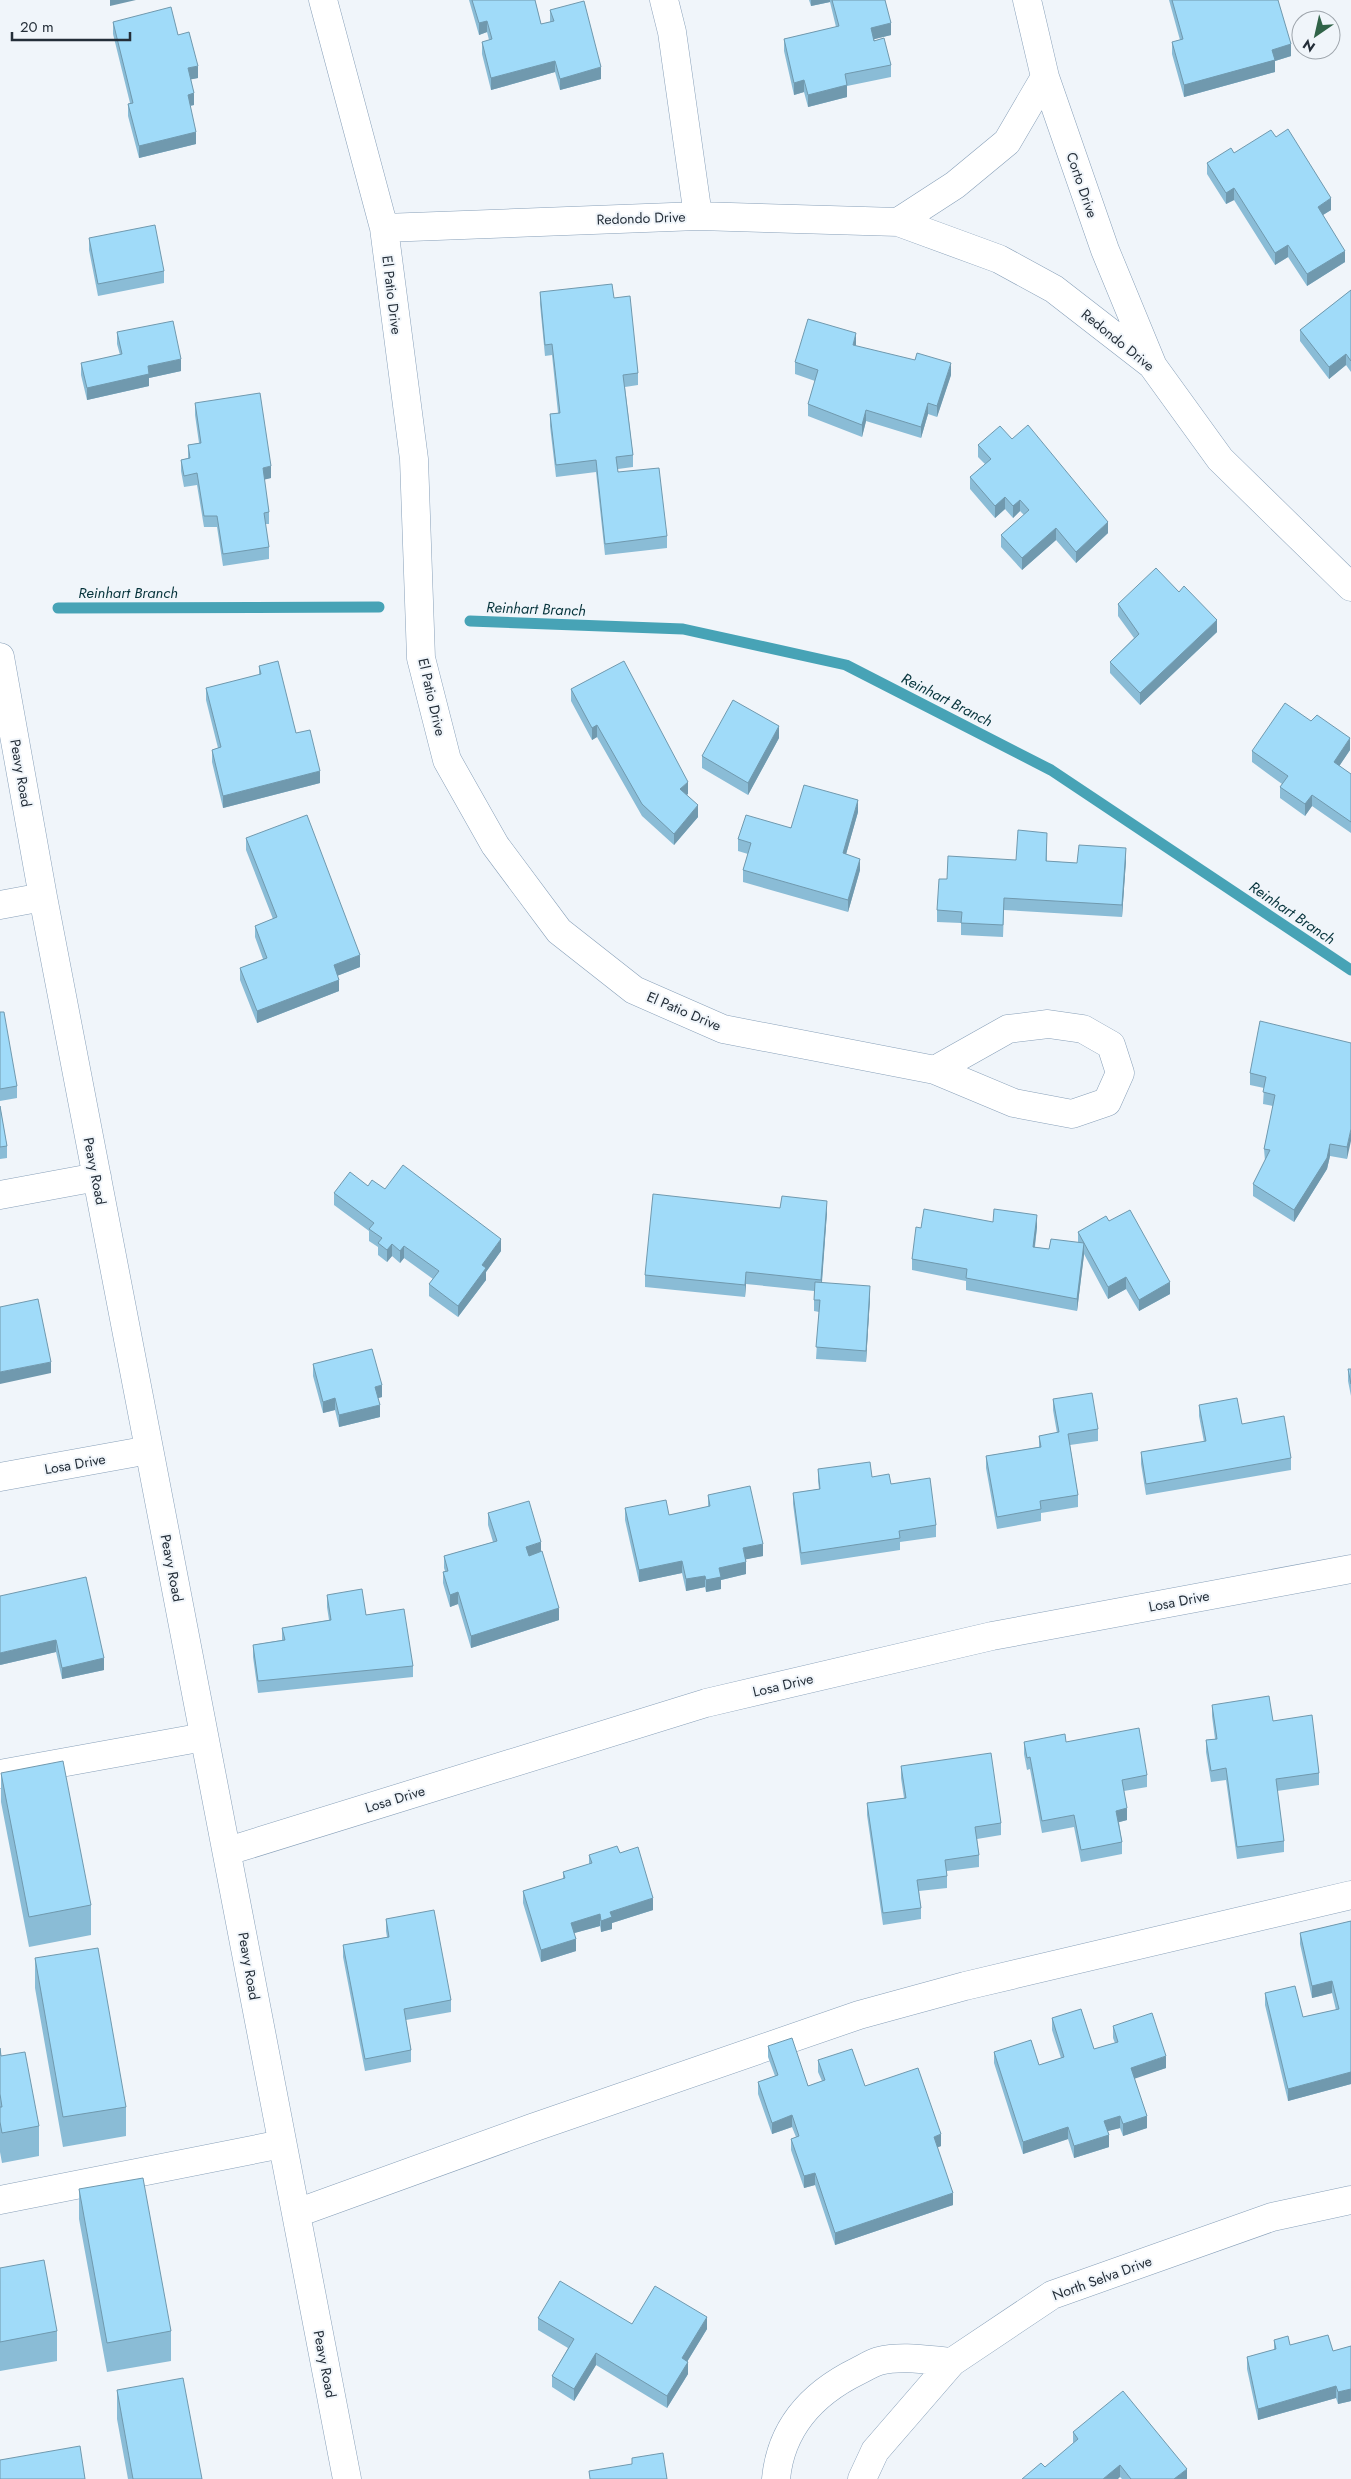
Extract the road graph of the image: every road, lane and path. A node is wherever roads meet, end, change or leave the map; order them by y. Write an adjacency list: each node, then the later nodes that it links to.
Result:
1 (323, 0): 7 (street, El Patio Drive)
2 (664, 0): 5 (street)
3 (1027, 0): 4 (street, Corto Drive)
4 (1045, 77): 6 (street); 8 (street, Corto Drive)
5 (698, 216): 6 (street, Redondo Drive); 7 (street, Redondo Drive)
6 (898, 222): 8 (street, Redondo Drive)
7 (384, 228): 13 (street, El Patio Drive)
8 (1152, 365): 9 (street, Redondo Drive)
9 (1349, 580)
10 (0, 657): 11 (street, Peavy Road)
11 (43, 897): 12 (street); 14 (street, Peavy Road)
12 (0, 905)
13 (935, 1070): 13 (street, El Patio Drive)
14 (97, 1177): 15 (street); 16 (street, Peavy Road)
15 (0, 1195)
16 (149, 1450): 17 (street, Losa Drive); 19 (street, Peavy Road)
17 (0, 1477)
18 (1351, 1569): 21 (street, Losa Drive)
19 (204, 1737): 20 (street); 21 (street, Peavy Road)
20 (0, 1774)
21 (228, 1851): 23 (street, Peavy Road)
22 (1351, 1895): 26 (street)
23 (282, 2144): 24 (street); 26 (street, Peavy Road)
24 (0, 2200)
25 (1351, 2200): 27 (street, North Selva Drive)
26 (297, 2213): 28 (street, Peavy Road)
27 (952, 2362): 29 (street); 30 (street, North Selva Drive)
28 (348, 2479)
29 (776, 2479)
30 (862, 2479)

